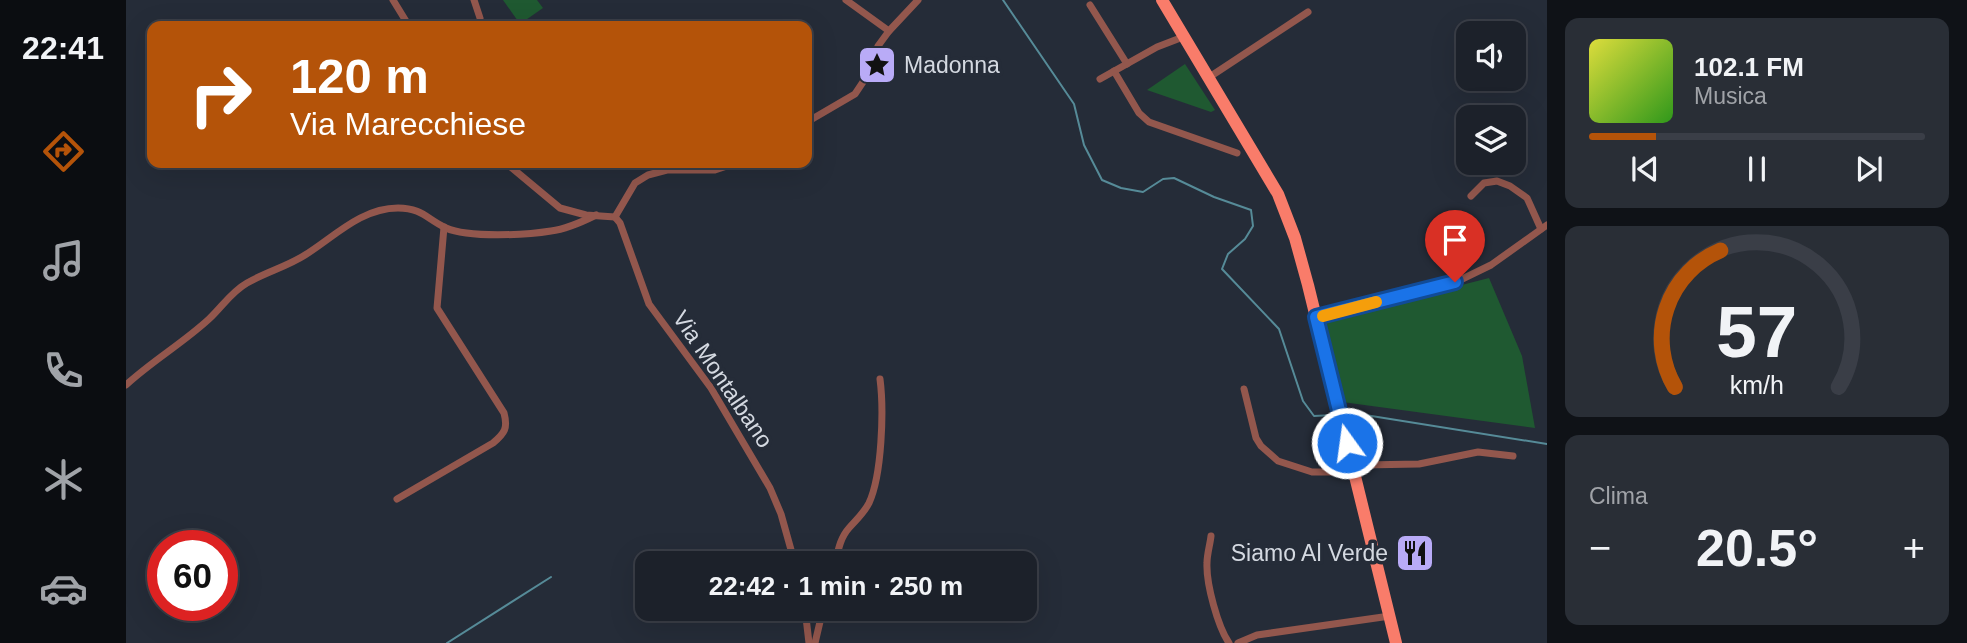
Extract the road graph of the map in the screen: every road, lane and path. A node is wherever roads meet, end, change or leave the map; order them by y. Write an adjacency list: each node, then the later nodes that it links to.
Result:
1 (393, 0): 9 (street)
2 (474, 0): 8 (street)
3 (846, 0): 10 (street)
4 (918, 0): 10 (street)
5 (1162, 0): 11 (main road)
6 (1090, 5): 12 (street)
7 (1308, 12): 14 (street)
8 (480, 18)
9 (406, 21)
10 (889, 31): 16 (street)
11 (1181, 33): 12 (street); 14 (main road)
12 (1127, 64): 13 (street)
13 (1114, 71): 15 (street); 17 (street)
14 (1208, 78): 25 (main road)
15 (1100, 79)
16 (812, 119)
17 (1237, 153)
18 (512, 168): 21 (street)
19 (721, 168): 22 (street)
20 (1471, 196): 24 (street)
21 (596, 215): 22 (street); 23 (street)
22 (615, 216): 33 (street, Via Montalbano)
23 (443, 227): 27 (street); 31 (street)
24 (1544, 227): 25 (street)
25 (1316, 317): 30 (main road)
26 (880, 379): 34 (street)
27 (126, 385)
28 (1244, 389): 30 (street)
29 (1513, 456): 30 (street)
30 (1353, 468): 35 (main road)
31 (397, 499)
32 (1211, 536): 40 (street)
33 (791, 551)
34 (838, 551)
35 (1390, 616): 41 (street); 42 (main road)
36 (806, 621): 38 (street)
37 (820, 621): 39 (street)
38 (809, 643)
39 (815, 643)
40 (1229, 643)
41 (1238, 643)
42 (1396, 643)

